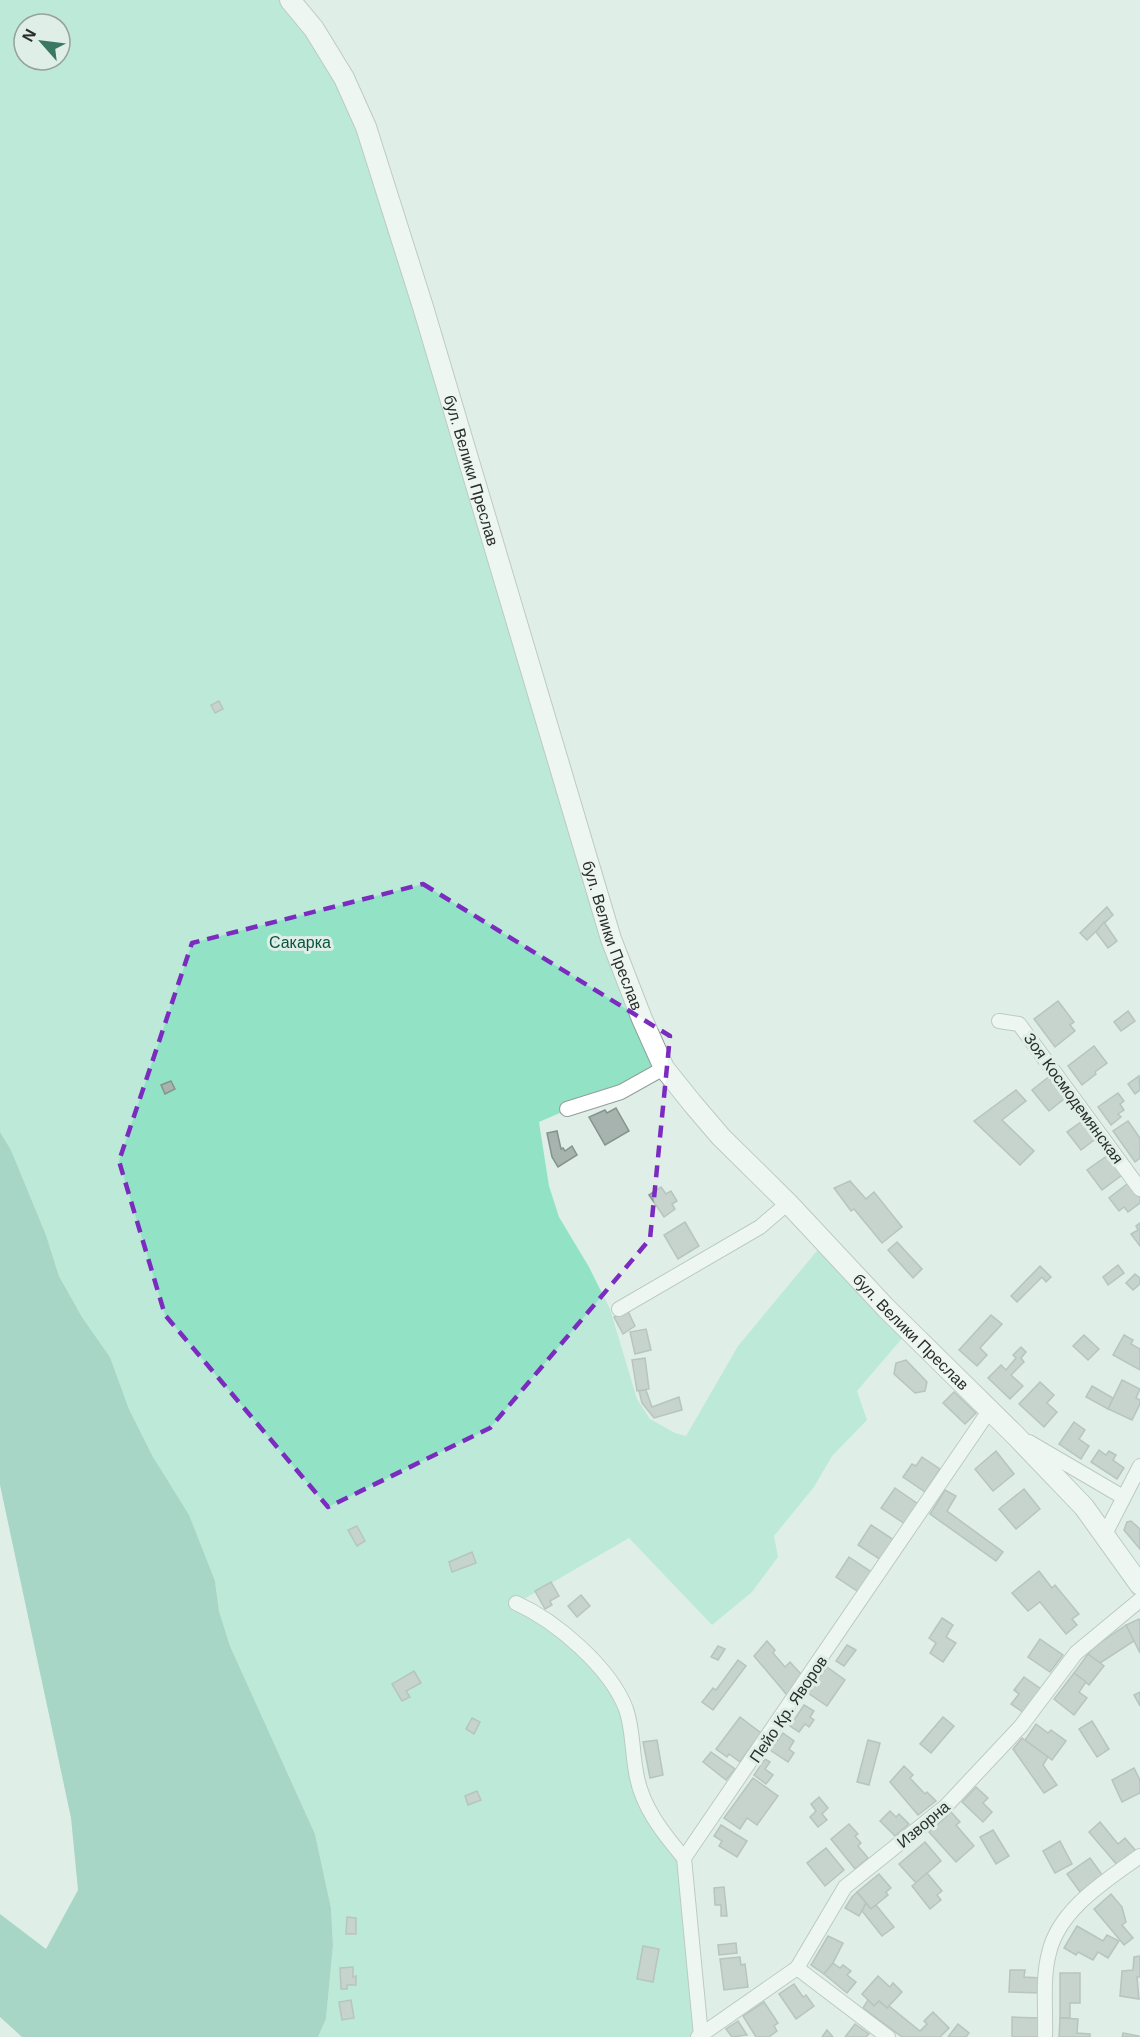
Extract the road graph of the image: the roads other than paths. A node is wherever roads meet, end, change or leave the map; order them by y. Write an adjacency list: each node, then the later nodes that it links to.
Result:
1 (290, 0): 3 (main road, бул. Велики Преслав)
2 (999, 1022): 5 (street, Зоя Космодемянская)
3 (664, 1068): 4 (street); 6 (main road, бул. Велики Преслав)
4 (567, 1109)
5 (1140, 1189)
6 (788, 1203): 7 (street); 8 (main road, бул. Велики Преслав)
7 (619, 1309)
8 (989, 1411): 9 (main road, бул. Велики Преслав); 17 (street, Пейо Кр. Яворов)
9 (1014, 1434): 11 (street); 12 (main road, бул. Велики Преслав)
10 (1140, 1466): 11 (street)
11 (1123, 1497): 12 (street)
12 (1104, 1536): 13 (main road, бул. Велики Преслав)
13 (1136, 1573)
14 (1140, 1600): 18 (street, Изворна)
15 (516, 1603): 17 (street)
16 (1140, 1856): 21 (street)
17 (684, 1858): 19 (street)
18 (797, 1968): 19 (street, Изворна); 20 (street)
19 (699, 2036)
20 (888, 2037)
21 (1045, 2037)

